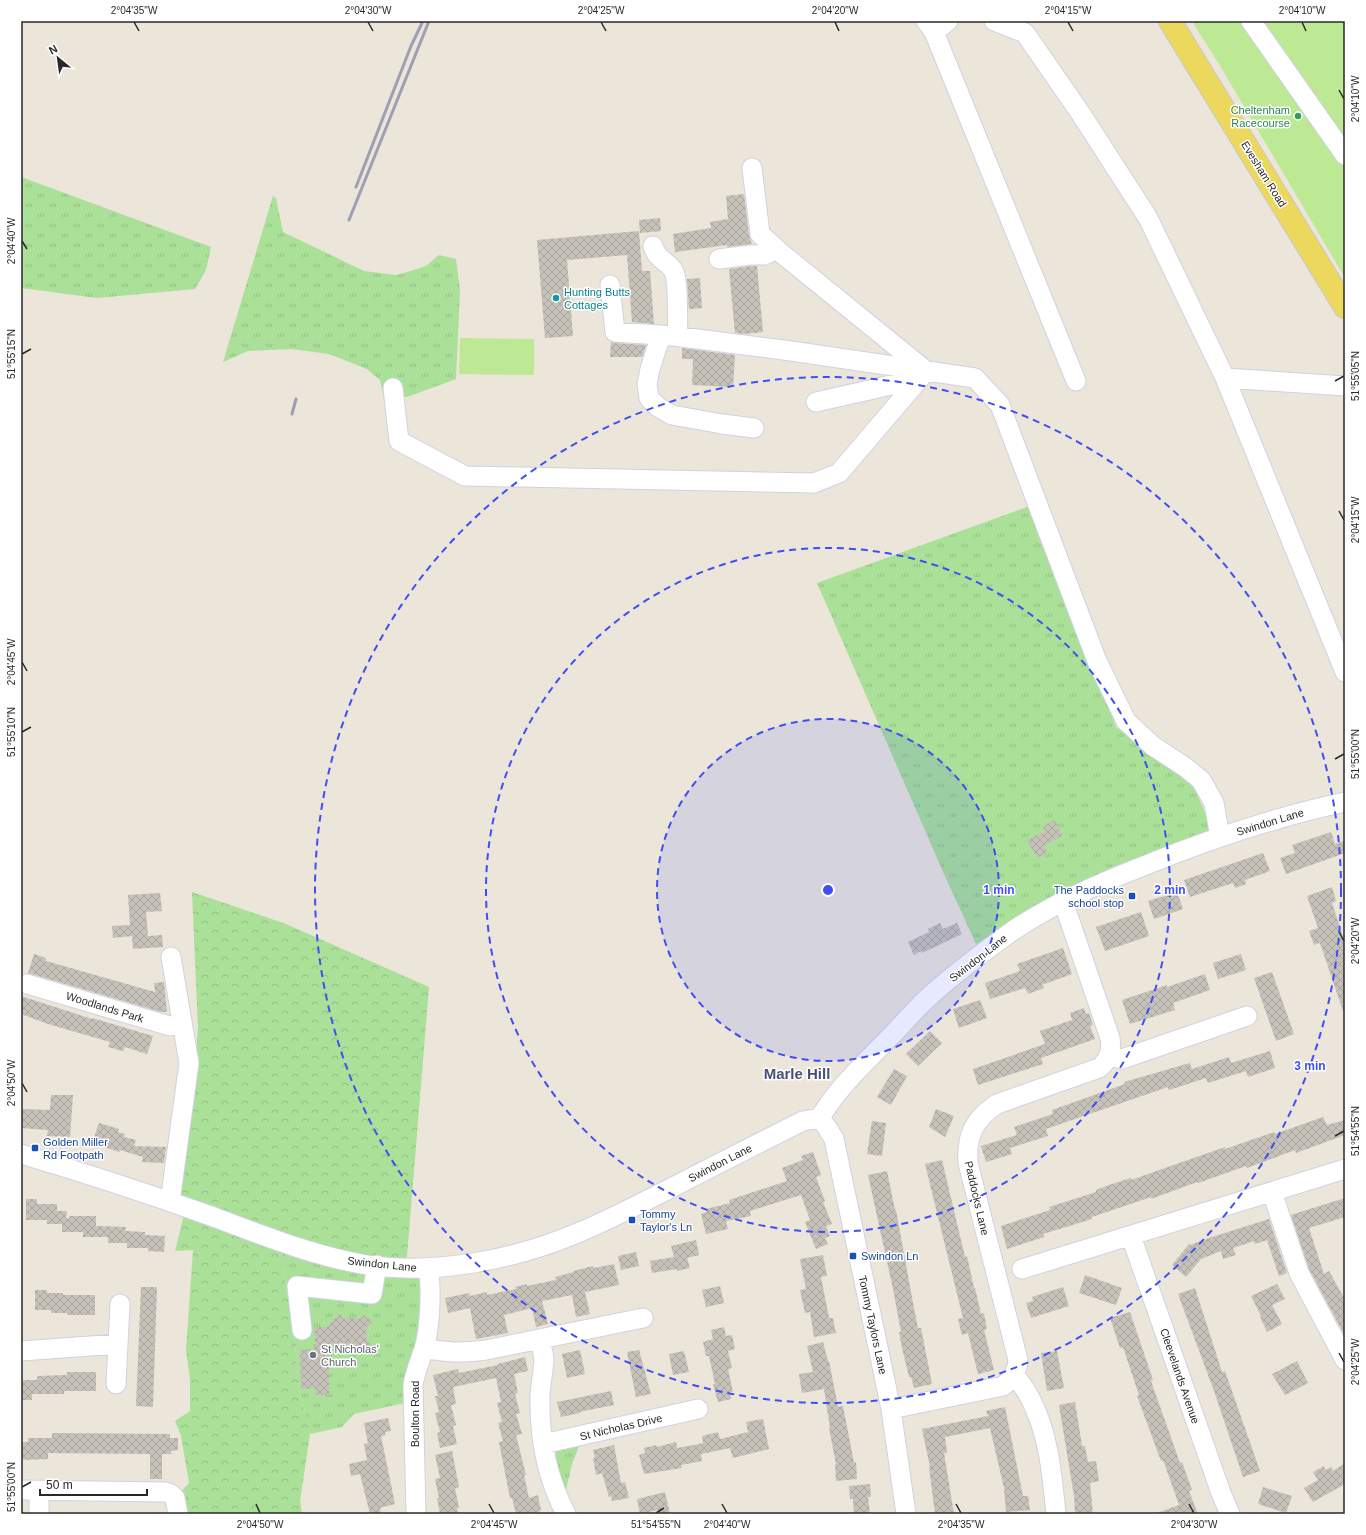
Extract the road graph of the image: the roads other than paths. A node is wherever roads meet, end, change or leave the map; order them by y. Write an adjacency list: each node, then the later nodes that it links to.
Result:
1 (994, 21): 5 (street)
2 (1170, 21): 12 (main road, Evesham Road)
3 (1251, 21): 6 (street)
4 (936, 25): 16 (street)
5 (1021, 27): 15 (street)
6 (1345, 155)
7 (752, 168): 9 (street)
8 (652, 246): 13 (street)
9 (777, 249): 10 (street); 14 (street)
10 (719, 259)
11 (610, 285): 13 (street)
12 (1345, 307)
13 (670, 336): 14 (street); 20 (street)
14 (926, 370): 18 (street); 19 (street); 23 (street)
15 (1225, 378): 17 (street); 21 (street)
16 (1076, 381)
17 (1345, 386)
18 (393, 388)
19 (816, 402)
20 (754, 428)
21 (1345, 672)
22 (1345, 802): 23 (street, Swindon Lane)
23 (1220, 837): 24 (street, Swindon Lane)
24 (1063, 901): 29 (street); 30 (street, Swindon Lane)
25 (171, 957): 28 (street)
26 (27, 984): 28 (street, Woodlands Park)
27 (1247, 1016): 29 (street)
28 (182, 1024): 34 (street)
29 (1109, 1056): 47 (street, Paddocks Lane)
30 (820, 1118): 37 (street, Swindon Lane); 50 (street, Tommy Taylors Lane)
31 (21, 1154): 34 (street, Swindon Lane)
32 (1345, 1169): 33 (street)
33 (1272, 1192): 35 (street); 46 (street)
34 (176, 1204): 36 (street, Swindon Lane)
35 (1131, 1236): 38 (street); 59 (street, Cleevelands Avenue)
36 (377, 1266): 37 (street, Swindon Lane); 41 (street)
37 (428, 1268): 44 (street, Boulton Road)
38 (1022, 1269)
39 (120, 1304): 43 (street)
40 (643, 1318): 42 (street)
41 (302, 1330)
42 (540, 1340): 44 (street); 51 (street)
43 (118, 1344): 45 (street); 48 (street)
44 (424, 1348): 55 (street, Boulton Road)
45 (21, 1351)
46 (1345, 1360)
47 (1014, 1375): 50 (street); 58 (street)
48 (116, 1384)
49 (698, 1409): 51 (street, St Nicholas Drive)
50 (891, 1410): 57 (street, Tommy Taylors Lane)
51 (543, 1444): 56 (street)
52 (30, 1491): 53 (street); 54 (street)
53 (39, 1514)
54 (178, 1514)
55 (416, 1514)
56 (566, 1514)
57 (906, 1514)
58 (1056, 1514)
59 (1230, 1514)

